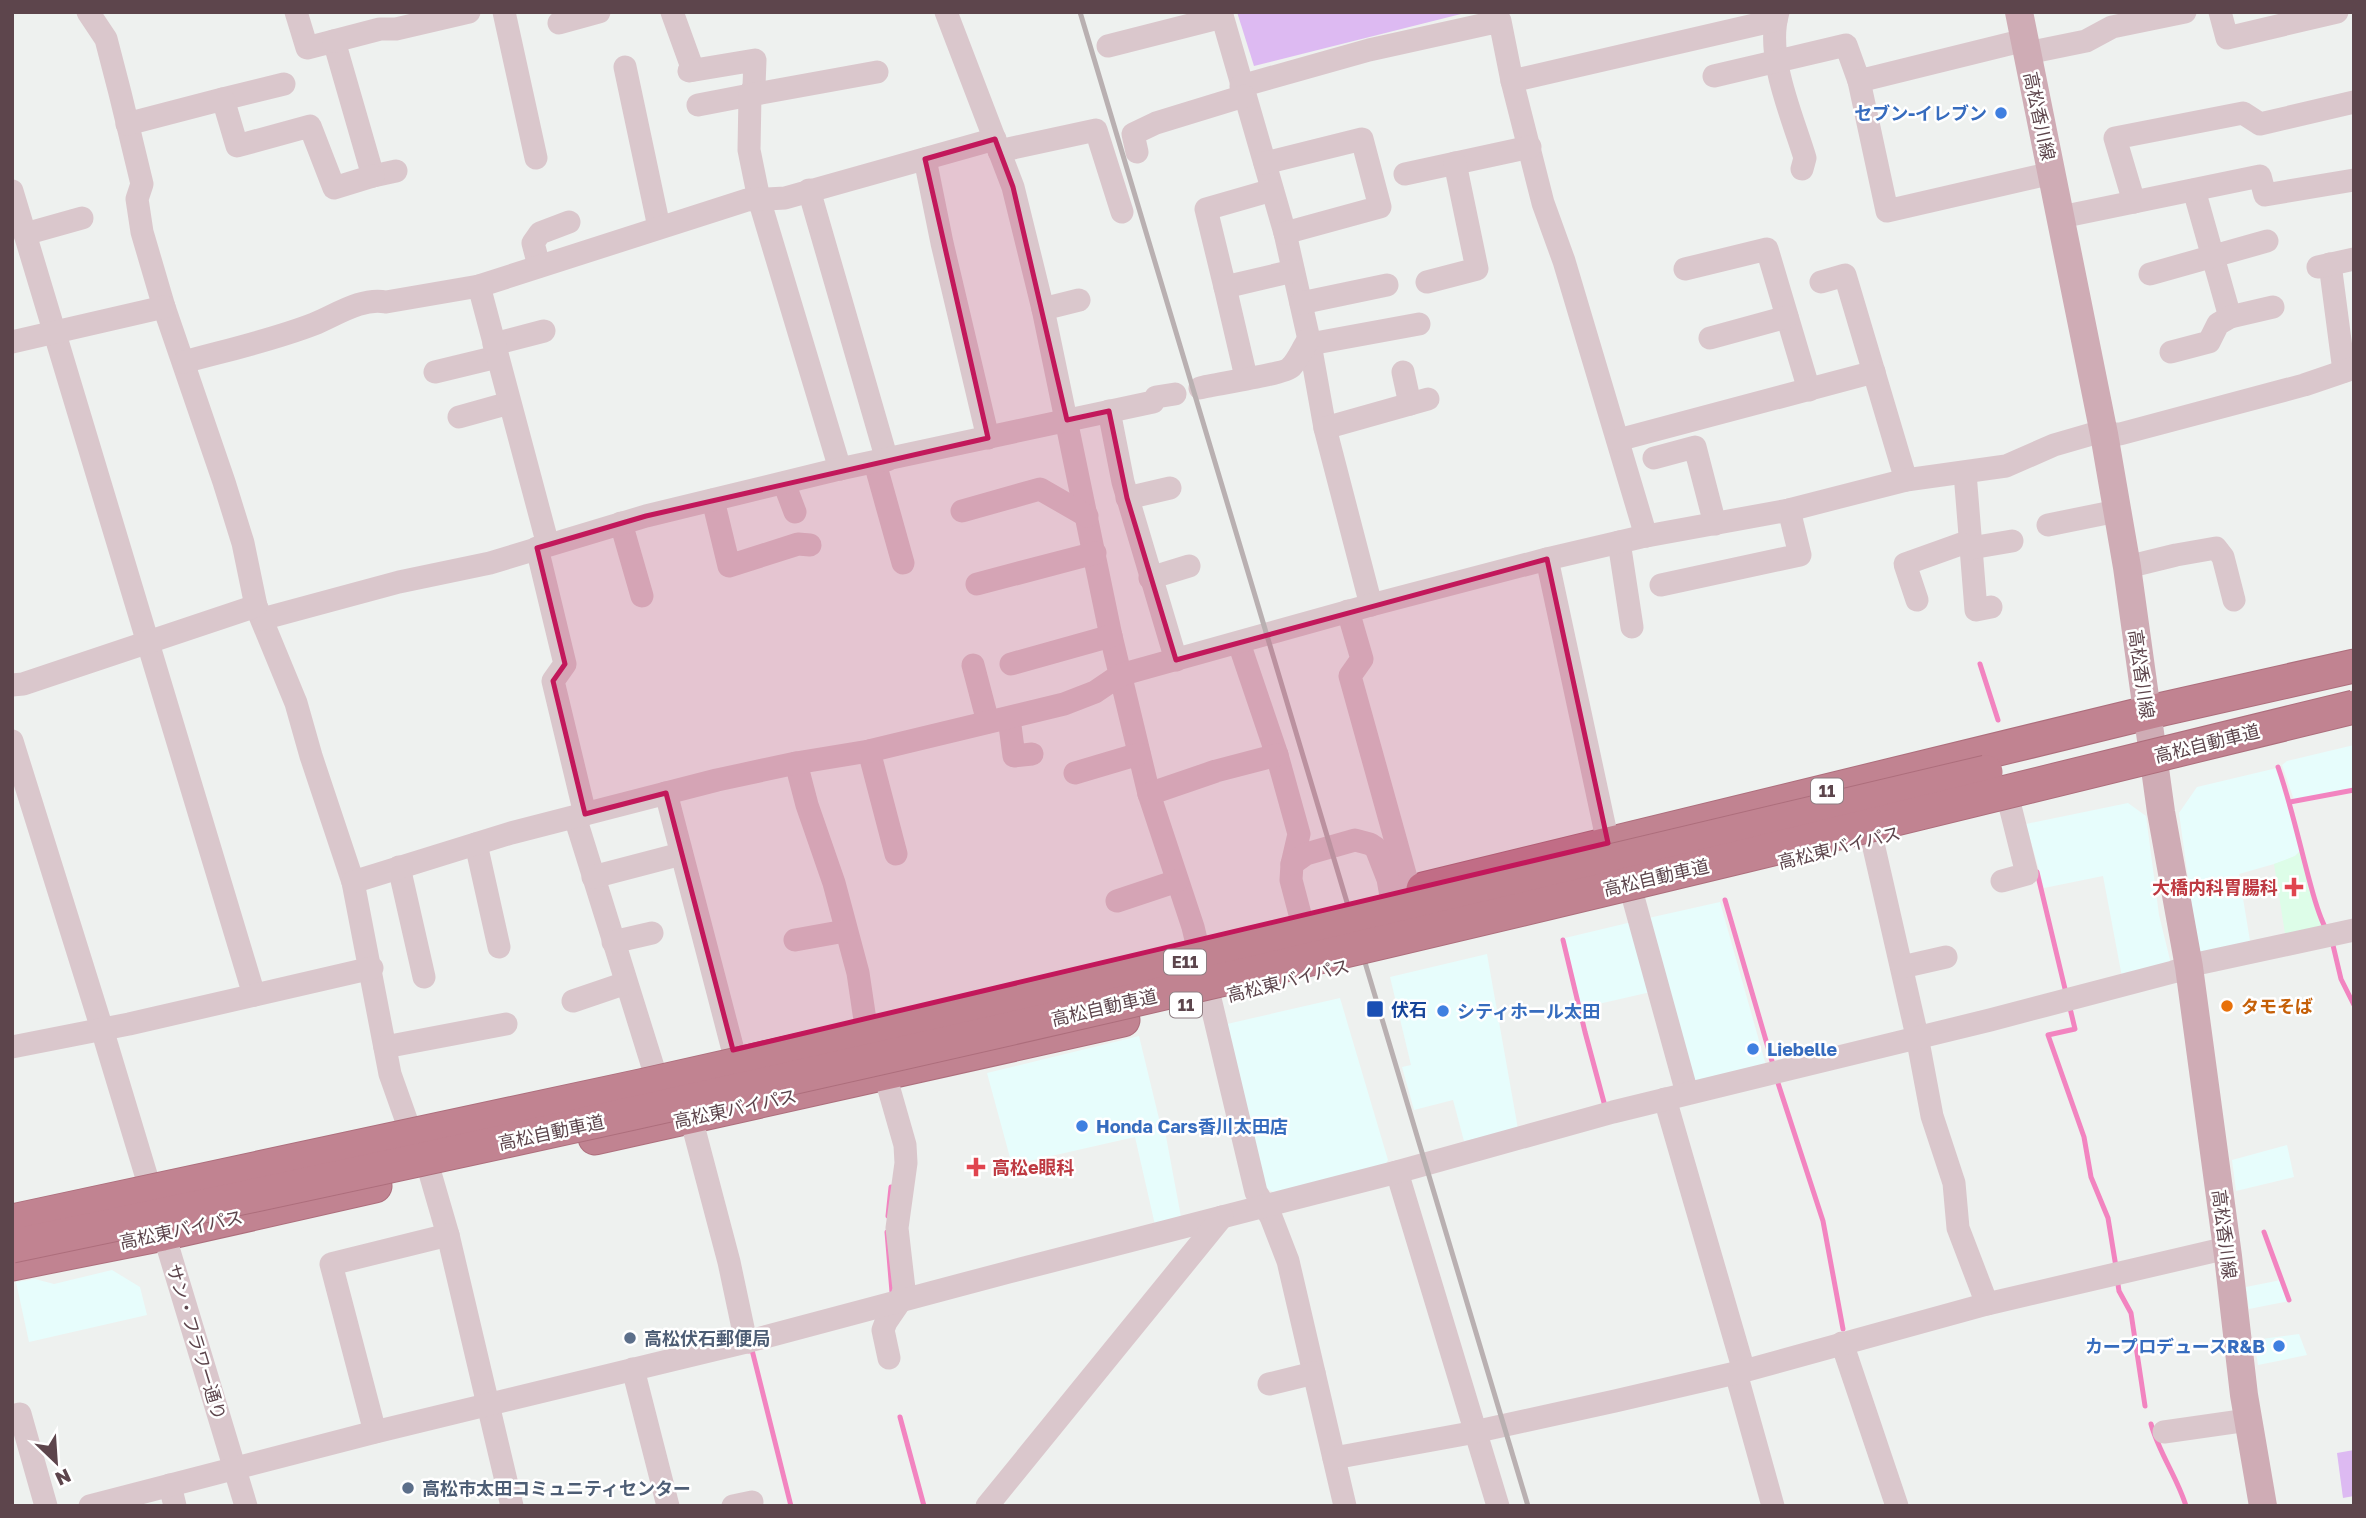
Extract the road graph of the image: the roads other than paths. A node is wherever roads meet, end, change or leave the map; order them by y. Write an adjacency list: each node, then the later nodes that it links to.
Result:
1 (88, 12): 32 (street)
2 (296, 12): 17 (street)
3 (504, 12): 36 (street)
4 (599, 12): 16 (street)
5 (672, 12): 28 (street)
6 (946, 12): 33 (street)
7 (2019, 12): 19 (main road, 高松香川線)
8 (2185, 12): 19 (street)
9 (2220, 12): 10 (street)
10 (2337, 12)
11 (465, 13): 15 (street)
12 (1222, 14): 18 (street); 27 (street)
13 (1777, 16): 20 (street); 24 (street)
14 (1502, 17): 24 (street); 27 (street)
15 (378, 21): 17 (street)
16 (559, 23)
17 (334, 41): 29 (street)
18 (1108, 46)
19 (2026, 47): 25 (street); 41 (main road, 高松香川線)
20 (1777, 61): 23 (street); 25 (street); 40 (street)
21 (625, 67): 54 (street)
22 (877, 72): 28 (street)
23 (1714, 76)
24 (1512, 81): 34 (street)
25 (1858, 81): 41 (street)
26 (284, 84): 29 (street)
27 (1242, 91): 35 (street); 38 (street)
28 (750, 95): 31 (street); 48 (street)
29 (223, 99): 32 (street)
30 (2354, 102): 49 (street)
31 (698, 105)
32 (127, 124): 71 (street)
33 (997, 145): 37 (street); 50 (street); 73 (street)
34 (1530, 147): 39 (street); 100 (street)
35 (1137, 152)
36 (536, 158)
37 (925, 159): 44 (street); 99 (street)
38 (1265, 163): 45 (street); 55 (street)
39 (1455, 163): 42 (street); 64 (street)
40 (1802, 169)
41 (2052, 173): 51 (main road, 高松香川線)
42 (1405, 174)
43 (2354, 180): 46 (street)
44 (809, 190): 48 (street); 102 (street)
45 (1272, 190): 55 (street); 68 (street)
46 (2194, 190): 49 (street); 58 (street)
47 (12, 191): 56 (street)
48 (759, 199): 54 (street); 103 (street)
49 (2134, 202): 51 (street)
50 (1122, 212)
51 (2061, 217): 98 (main road, 高松香川線)
52 (82, 218): 56 (street)
53 (569, 222): 60 (street)
54 (659, 227): 60 (street)
55 (1285, 233): 62 (street)
56 (25, 234): 78 (street)
57 (2267, 241): 58 (street)
58 (2213, 256): 63 (street); 75 (street)
59 (2354, 259): 85 (street)
60 (539, 265): 67 (street)
61 (1685, 269): 74 (street)
62 (1293, 271): 68 (street); 70 (street)
63 (2150, 274)
64 (1427, 282)
65 (1821, 282): 88 (street)
66 (1387, 285): 70 (street)
67 (479, 286): 82 (street); 84 (street)
68 (1225, 287): 89 (street)
69 (1079, 300): 73 (street)
70 (1301, 303): 80 (street)
71 (164, 307): 78 (street); 84 (street)
72 (2273, 307): 75 (street)
73 (1043, 309): 96 (street)
74 (1787, 317): 79 (street); 91 (street)
75 (2230, 317): 83 (street)
76 (1419, 324): 80 (street)
77 (544, 331): 82 (street)
78 (54, 332): 81 (street); 141 (street)
79 (1710, 338)
80 (1309, 341): 89 (street); 97 (street)
81 (12, 342)
82 (496, 351): 86 (street); 93 (street)
83 (2171, 352)
84 (184, 362): 138 (street)
85 (2349, 369): 98 (street)
86 (435, 372)
87 (1403, 372): 97 (street)
88 (1874, 372): 91 (street); 105 (street)
89 (1246, 377): 90 (street)
90 (1200, 388)
91 (1809, 390): 100 (street)
92 (1175, 394): 94 (street)
93 (509, 403): 95 (street); 122 (street)
94 (1109, 411): 96 (street); 108 (street)
95 (459, 416)
96 (1067, 420): 99 (street); 114 (street)
97 (1325, 428): 135 (street)
98 (2104, 433): 104 (street); 112 (main road, 高松香川線)
99 (988, 438): 102 (street)
100 (1618, 440): 118 (street)
101 (1654, 458): 116 (street)
102 (881, 461): 103 (street); 126 (street)
103 (840, 469): 106 (street)
104 (1965, 473): 105 (street); 123 (street)
105 (1906, 480): 110 (street)
106 (784, 482): 109 (street); 113 (street)
107 (1170, 488): 108 (street)
108 (1127, 498): 129 (street)
109 (713, 500): 115 (street); 121 (street)
110 (1789, 510): 116 (street); 131 (street)
111 (962, 511): 114 (street)
112 (2118, 511): 117 (street); 128 (main road, 高松香川線)
113 (795, 512)
114 (1087, 516): 124 (street)
115 (621, 523): 122 (street); 132 (street)
116 (1715, 524): 118 (street)
117 (2048, 525)
118 (1646, 536): 120 (street)
119 (2012, 541): 123 (street)
120 (1619, 542): 125 (street); 139 (street)
121 (810, 545)
122 (543, 547): 138 (street); 165 (street)
123 (1971, 548): 133 (street); 136 (street)
124 (1095, 553): 130 (street); 140 (street)
125 (1547, 559): 135 (street); 167 (street)
126 (904, 562)
127 (1189, 566): 129 (street)
128 (2127, 567): 134 (street); 151 (main road, 高松香川線)
129 (1150, 578): 144 (street)
130 (977, 584)
131 (1661, 585)
132 (642, 596)
133 (1917, 600)
134 (2234, 600)
135 (1371, 605): 137 (street)
136 (1991, 607)
137 (1348, 611): 142 (street); 177 (street)
138 (259, 613): 141 (street); 176 (street)
139 (1632, 627)
140 (1111, 635): 143 (street); 147 (street)
141 (149, 642): 149 (street); 194 (street)
142 (1240, 643): 144 (street); 158 (street)
143 (1018, 656)
144 (1177, 660): 147 (street)
145 (973, 665): 152 (street)
146 (2354, 666): 151 (highway, 11)
147 (1120, 675): 152 (street); 157 (street)
148 (2354, 684): 216 (highway, 高松自動車道 / E11, bridge)
149 (12, 685)
150 (2354, 707): 219 (highway, 高松自動車道 / E11, bridge)
151 (2147, 713): 160 (main road, 高松香川線); 167 (highway, 11)
152 (998, 720): 155 (street); 156 (street)
153 (2354, 723): 160 (highway, 高松東バイパス / 11)
154 (12, 741): 199 (street, サン・フラワー通り)
155 (869, 751): 159 (street); 170 (street)
156 (1032, 754)
157 (1139, 754): 161 (street); 163 (street)
158 (1278, 755): 163 (street); 171 (street)
159 (796, 763): 162 (street); 181 (street)
160 (2155, 771): 164 (highway, 高松東バイパス / 11); 190 (main road, 高松香川線)
161 (1075, 773)
162 (666, 793): 165 (street); 169 (street)
163 (1149, 794): 174 (street)
164 (2010, 806): 166 (highway, 高松東バイパス / 11); 175 (street)
165 (580, 815): 168 (street); 173 (street)
166 (1872, 839): 178 (highway, 高松東バイパス / 11); 189 (street)
167 (1608, 843): 177 (highway, 11)
168 (477, 844): 172 (street); 187 (street)
169 (681, 854): 173 (street); 203 (street)
170 (897, 854)
171 (1292, 864): 177 (street); 180 (street)
172 (400, 867): 176 (street); 192 (street)
173 (593, 877): 185 (street)
174 (1177, 881): 179 (street); 186 (street)
175 (2002, 881)
176 (354, 882): 191 (street)
177 (1401, 894): 180 (highway, 11)
178 (1633, 897): 195 (highway, 高松東バイパス / 11); 206 (street)
179 (1117, 901)
180 (1301, 918): 186 (highway, 11)
181 (845, 930): 184 (street); 197 (street)
182 (2354, 930): 190 (street)
183 (652, 933): 185 (street)
184 (794, 940)
185 (613, 942): 193 (street)
186 (1197, 943): 195 (street); 197 (highway, 11)
187 (499, 947)
188 (1946, 957): 189 (street)
189 (1902, 967): 200 (street)
190 (2189, 967): 200 (street); 220 (main road, 高松香川線)
191 (372, 968): 194 (street); 202 (street)
192 (424, 977)
193 (626, 983): 196 (street); 204 (street)
194 (254, 995): 199 (street)
195 (1209, 1000): 205 (highway, 高松東バイパス / 11); 214 (street)
196 (573, 1001)
197 (865, 1020): 203 (highway, 11)
198 (506, 1024): 202 (street)
199 (102, 1029): 201 (street); 212 (street, サン・フラワー通り)
200 (1917, 1036): 206 (street); 223 (street)
201 (12, 1047)
202 (385, 1047): 209 (street)
203 (733, 1049): 204 (highway, 11)
204 (653, 1068): 209 (highway, 11)
205 (885, 1075): 208 (highway, 高松東バイパス / 11); 222 (street)
206 (1687, 1093): 207 (street)
207 (1665, 1098): 210 (street); 228 (street)
208 (691, 1118): 211 (highway, 高松東バイパス / 11); 224 (street)
209 (407, 1122): 212 (highway, 11)
210 (1396, 1172): 214 (street); 235 (street)
211 (430, 1173): 217 (highway, 高松東バイパス / 11); 218 (street)
212 (147, 1178): 213 (highway, 11); 217 (street, サン・フラワー通り)
213 (12, 1206)
214 (1263, 1206): 215 (street); 229 (street)
215 (1222, 1217): 222 (street); 245 (street)
216 (12, 1221)
217 (163, 1234): 221 (highway, 高松東バイパス / 11); 238 (street, サン・フラワー通り)
218 (448, 1235): 231 (street); 234 (street)
219 (12, 1246)
220 (2227, 1248): 223 (street); 233 (main road, 高松香川線)
221 (12, 1264)
222 (901, 1300): 224 (street); 226 (street)
223 (1987, 1304): 225 (street)
224 (746, 1342): 227 (street)
225 (1842, 1343): 228 (street); 249 (street)
226 (889, 1359)
227 (633, 1369): 231 (street); 244 (street)
228 (1740, 1372): 235 (street); 248 (street)
229 (1314, 1373): 230 (street); 237 (street)
230 (1269, 1384)
231 (488, 1404): 234 (street); 241 (street)
232 (12, 1416): 242 (street)
233 (2248, 1420): 236 (street); 250 (main road, 高松香川線)
234 (374, 1432): 238 (street)
235 (1475, 1432): 237 (street); 247 (street)
236 (2164, 1433)
237 (1334, 1458): 246 (street)
238 (236, 1468): 239 (street); 243 (street, サン・フラワー通り)
239 (173, 1495): 240 (street)
240 (97, 1505)
241 (508, 1505)
242 (46, 1506)
243 (246, 1506)
244 (668, 1506)
245 (987, 1506)
246 (1345, 1506)
247 (1498, 1506)
248 (1773, 1506)
249 (1897, 1506)
250 (2263, 1506)

